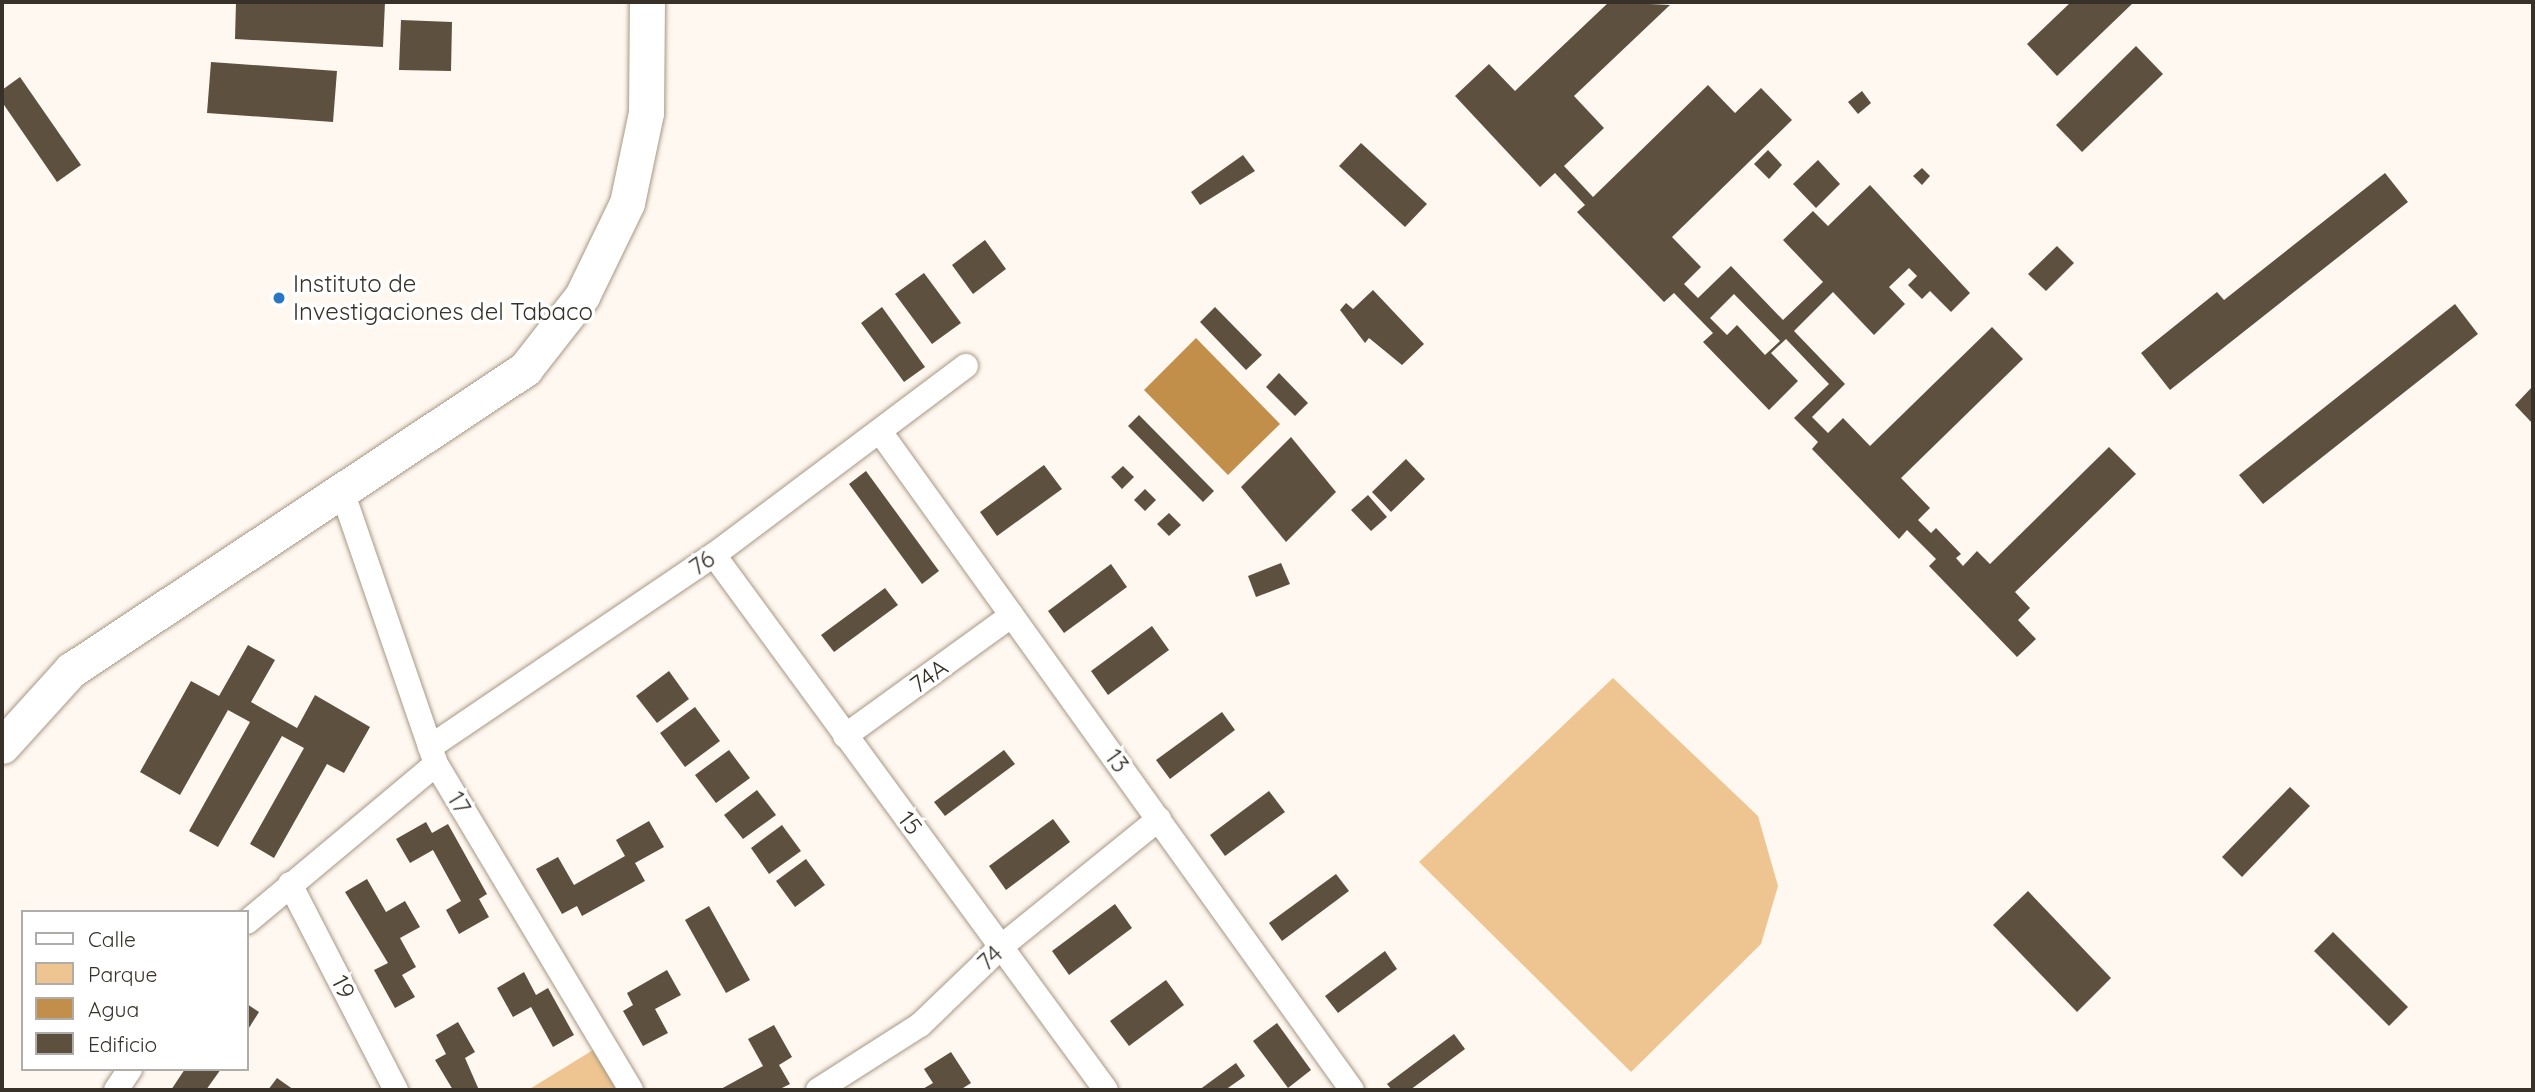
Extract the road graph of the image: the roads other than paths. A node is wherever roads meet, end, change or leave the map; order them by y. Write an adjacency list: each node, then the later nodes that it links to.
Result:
1 (647, 2): 4 (street)
2 (966, 366): 3 (street, 76)
3 (881, 433): 5 (street, 76); 6 (street, 13)
4 (342, 491): 8 (street); 9 (street, 17)
5 (714, 555): 7 (street, 15); 9 (street, 76)
6 (1012, 615): 7 (street, 74A); 10 (street, 13)
7 (845, 736): 13 (street, 15)
8 (2, 746)
9 (433, 756): 11 (street, 76); 17 (street, 17)
10 (1159, 819): 13 (street, 74); 20 (street, 13)
11 (290, 884): 12 (street, 76); 16 (street, 19)
12 (248, 921)
13 (1002, 946): 18 (street, 74); 19 (street, 15)
14 (129, 1071): 15 (street)
15 (116, 1090)
16 (396, 1090)
17 (631, 1090)
18 (818, 1090)
19 (1106, 1090)
20 (1352, 1090)

